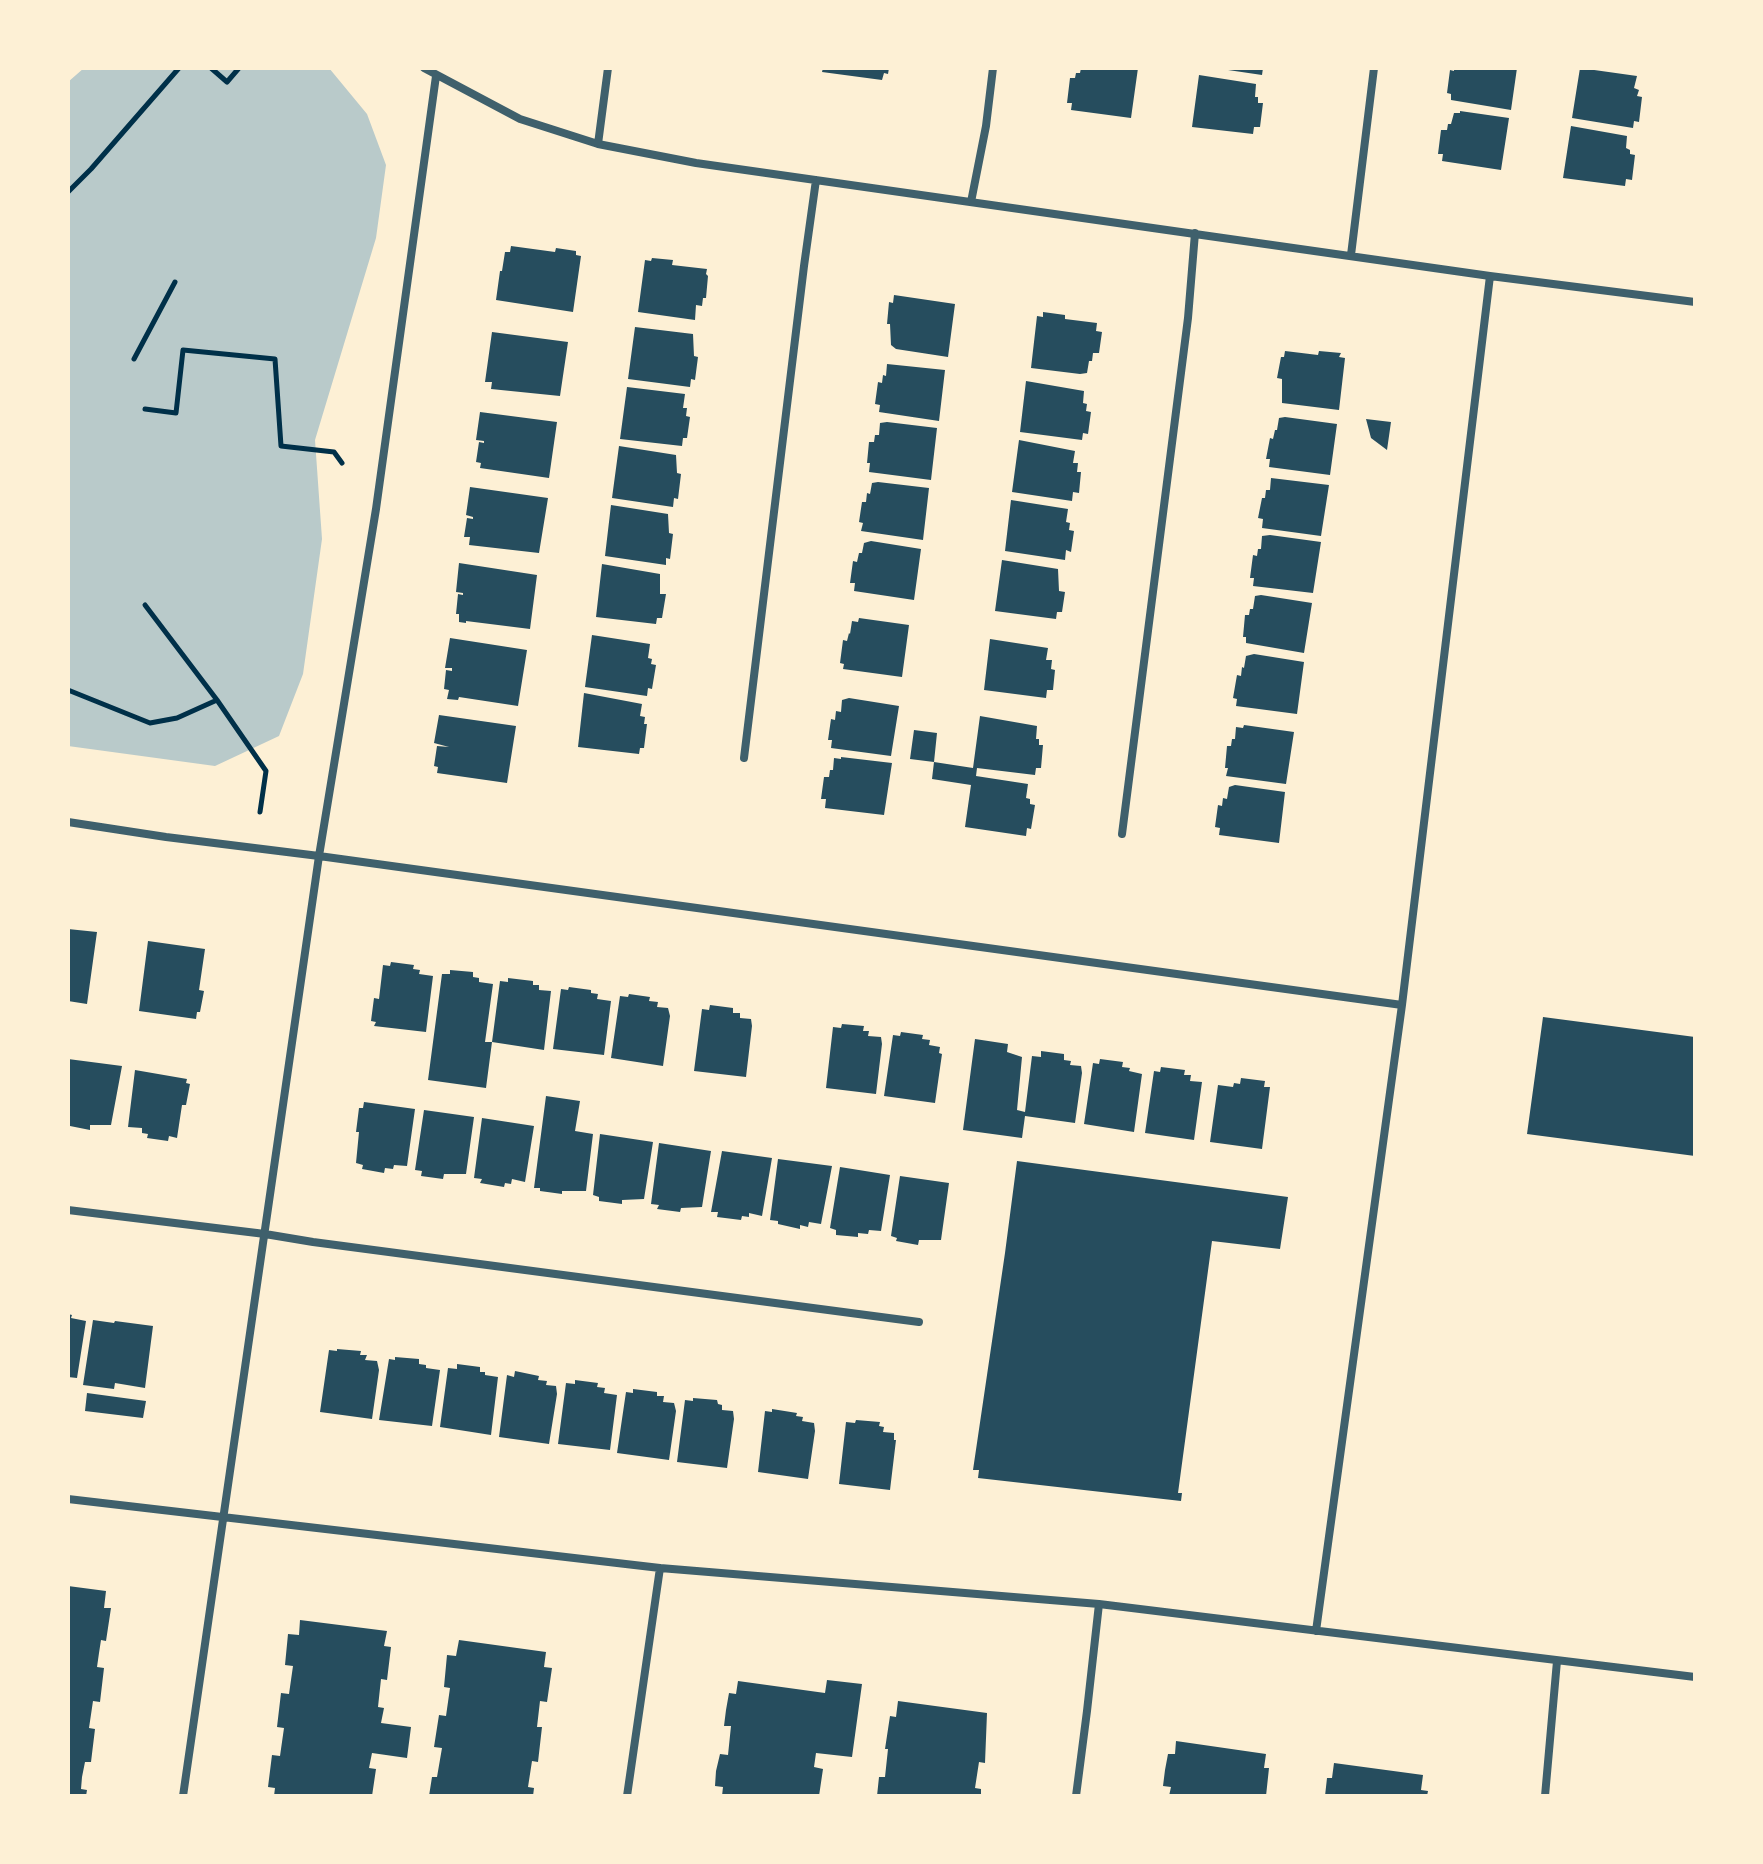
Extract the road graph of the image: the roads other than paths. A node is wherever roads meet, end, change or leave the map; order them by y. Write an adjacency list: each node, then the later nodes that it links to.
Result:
1 (424, 68): 5 (street)
2 (608, 68): 6 (street)
3 (993, 68): 8 (street)
4 (1374, 68): 10 (street)
5 (436, 76): 6 (street); 16 (street)
6 (598, 144): 7 (street)
7 (816, 180): 8 (street); 13 (street)
8 (971, 202): 9 (street)
9 (1195, 233): 10 (street); 15 (street)
10 (1351, 255): 11 (street)
11 (1490, 276): 12 (street); 17 (street)
12 (1695, 302)
13 (744, 758)
14 (68, 822): 16 (street)
15 (1122, 834)
16 (319, 856): 17 (street); 19 (street)
17 (1402, 1005): 25 (street)
18 (68, 1210): 19 (street)
19 (265, 1234): 20 (street); 22 (street)
20 (919, 1322)
21 (68, 1499): 22 (street)
22 (223, 1516): 23 (street); 28 (street)
23 (660, 1568): 24 (street); 29 (street)
24 (1099, 1604): 25 (street); 30 (street)
25 (1316, 1631): 26 (street)
26 (1557, 1661): 27 (street); 31 (street)
27 (1695, 1677)
28 (183, 1796)
29 (627, 1796)
30 (1076, 1796)
31 (1545, 1796)

